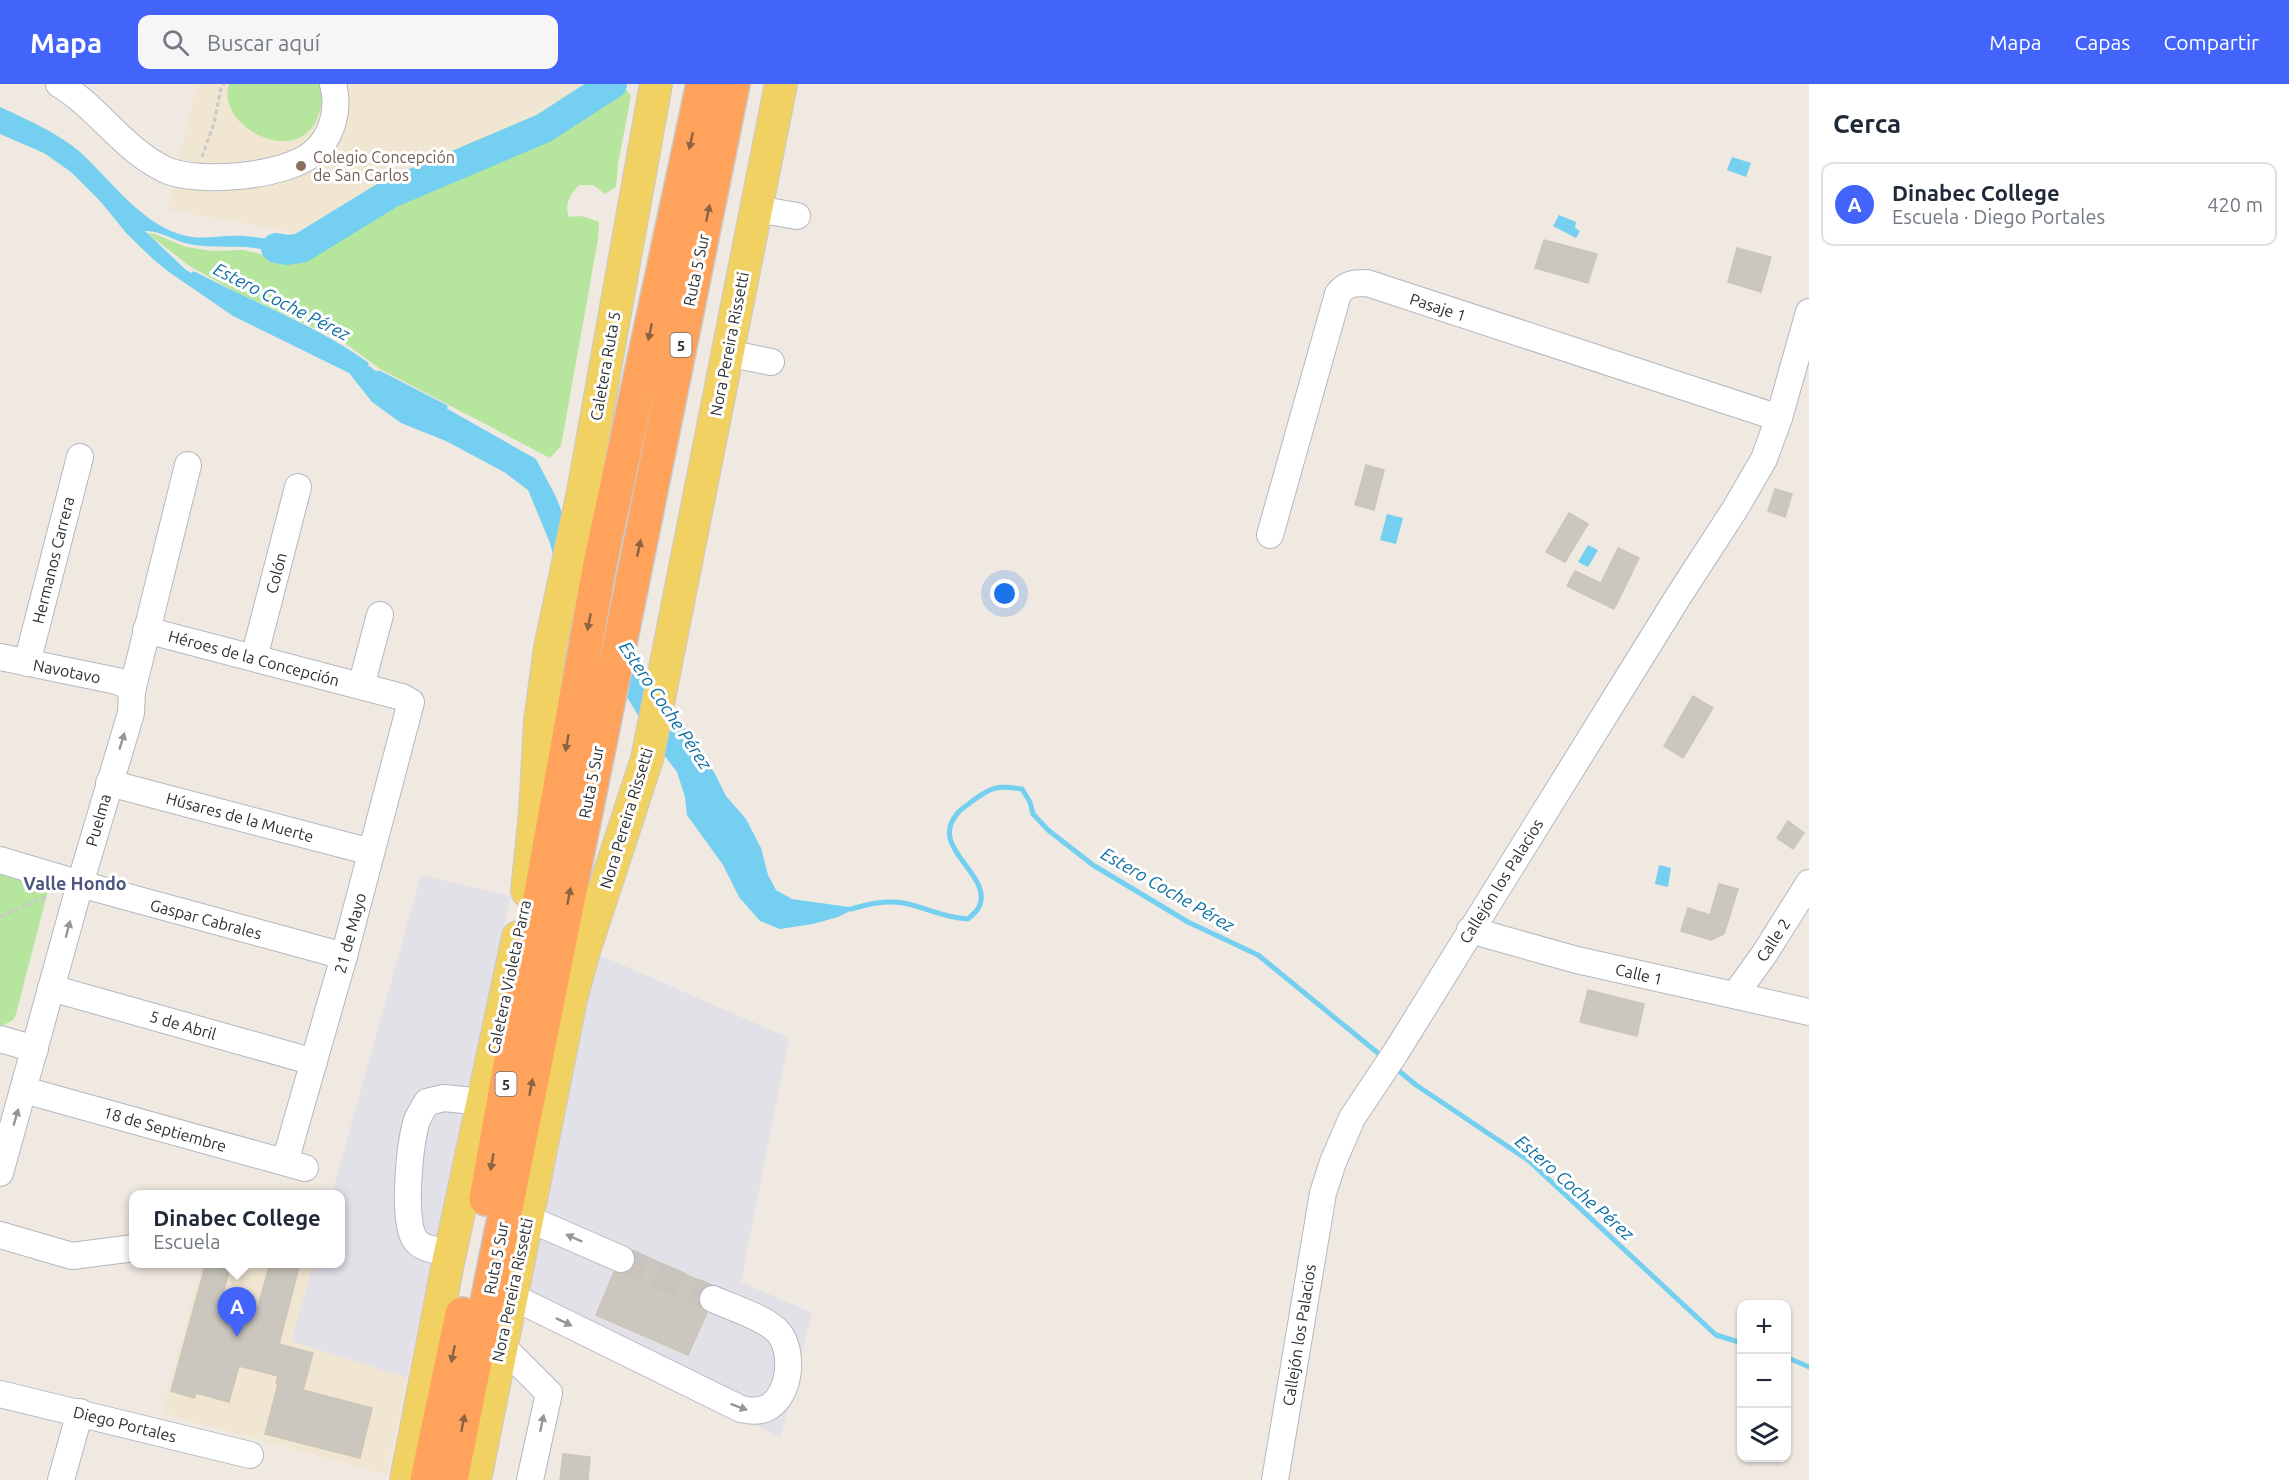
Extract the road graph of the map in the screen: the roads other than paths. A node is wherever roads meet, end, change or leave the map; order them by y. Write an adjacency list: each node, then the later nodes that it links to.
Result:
1 (59, 84): 2 (street)
2 (333, 84)
3 (656, 84): 19 (main road, Caletera Ruta 5)
4 (703, 84): 56 (highway, Ruta 5 Sur / 5, one-way to 56)
5 (733, 84): 57 (highway, Ruta 5 Sur / 5, one-way to 5)
6 (781, 84): 7 (main road, Nora Pereira Rissetti)
7 (756, 209): 8 (street); 10 (main road, Nora Pereira Rissetti)
8 (796, 216)
9 (1809, 312): 12 (street, Callejón los Palacios)
10 (727, 353): 11 (street); 43 (main road, Nora Pereira Rissetti)
11 (771, 362)
12 (1779, 418): 16 (street, Pasaje 1); 31 (street, Callejón los Palacios)
13 (80, 457): 22 (street, Hermanos Carrera)
14 (188, 465): 18 (street, Puelma)
15 (298, 487): 21 (street, Colón)
16 (1270, 535)
17 (380, 615): 23 (street, Héroes de la Concepción)
18 (146, 630): 21 (street, Héroes de la Concepción); 24 (street, Puelma)
19 (550, 648): 40 (main road, Caletera Violeta Parra)
20 (0, 657): 22 (street, Navotavo)
21 (254, 658): 23 (street, Héroes de la Concepción)
22 (27, 663): 24 (street, Navotavo)
23 (361, 686): 25 (street, Héroes de la Concepción)
24 (132, 691): 26 (street, Puelma, one-way to 24)
25 (411, 702): 27 (street, 21 de Mayo)
26 (109, 783): 27 (street, Húsares de la Muerte); 30 (street, Puelma)
27 (371, 852): 32 (street, 21 de Mayo)
28 (0, 860): 30 (street, Gaspar Cabrales)
29 (1809, 883): 34 (street, Calle 2)
30 (80, 884): 32 (street, Gaspar Cabrales); 33 (street, Puelma, one-way to 30)
31 (1470, 930): 34 (street, Calle 1); 60 (street, Callejón los Palacios)
32 (344, 956): 38 (street, 21 de Mayo)
33 (51, 988): 37 (street, Puelma); 38 (street, 5 de Abril)
34 (1735, 995): 35 (street, Calle 1)
35 (1809, 1012)
36 (0, 1039): 37 (street)
37 (35, 1049): 39 (street, Puelma)
38 (314, 1062): 41 (street, 21 de Mayo)
39 (24, 1090): 41 (street, 18 de Septiembre); 42 (street, Puelma, one-way to 39)
40 (483, 1102): 46 (main road, Caletera Violeta Parra); 46 (street)
41 (295, 1165)
42 (0, 1173)
43 (527, 1218): 47 (street, one-way to 43); 48 (main road, Nora Pereira Rissetti)
44 (0, 1235): 45 (street)
45 (129, 1249)
46 (451, 1252): 55 (main road, Caletera Violeta Parra)
47 (621, 1259)
48 (511, 1296): 49 (street, one-way to 49); 50 (main road, Nora Pereira Rissetti)
49 (713, 1299)
50 (501, 1345): 58 (main road, Nora Pereira Rissetti); 59 (street, one-way to 50)
51 (0, 1394): 52 (street, Diego Portales)
52 (80, 1412): 53 (street, Diego Portales); 54 (street)
53 (250, 1455)
54 (61, 1480)
55 (406, 1480)
56 (427, 1480)
57 (451, 1480)
58 (475, 1480)
59 (530, 1480)
60 (1275, 1480)

